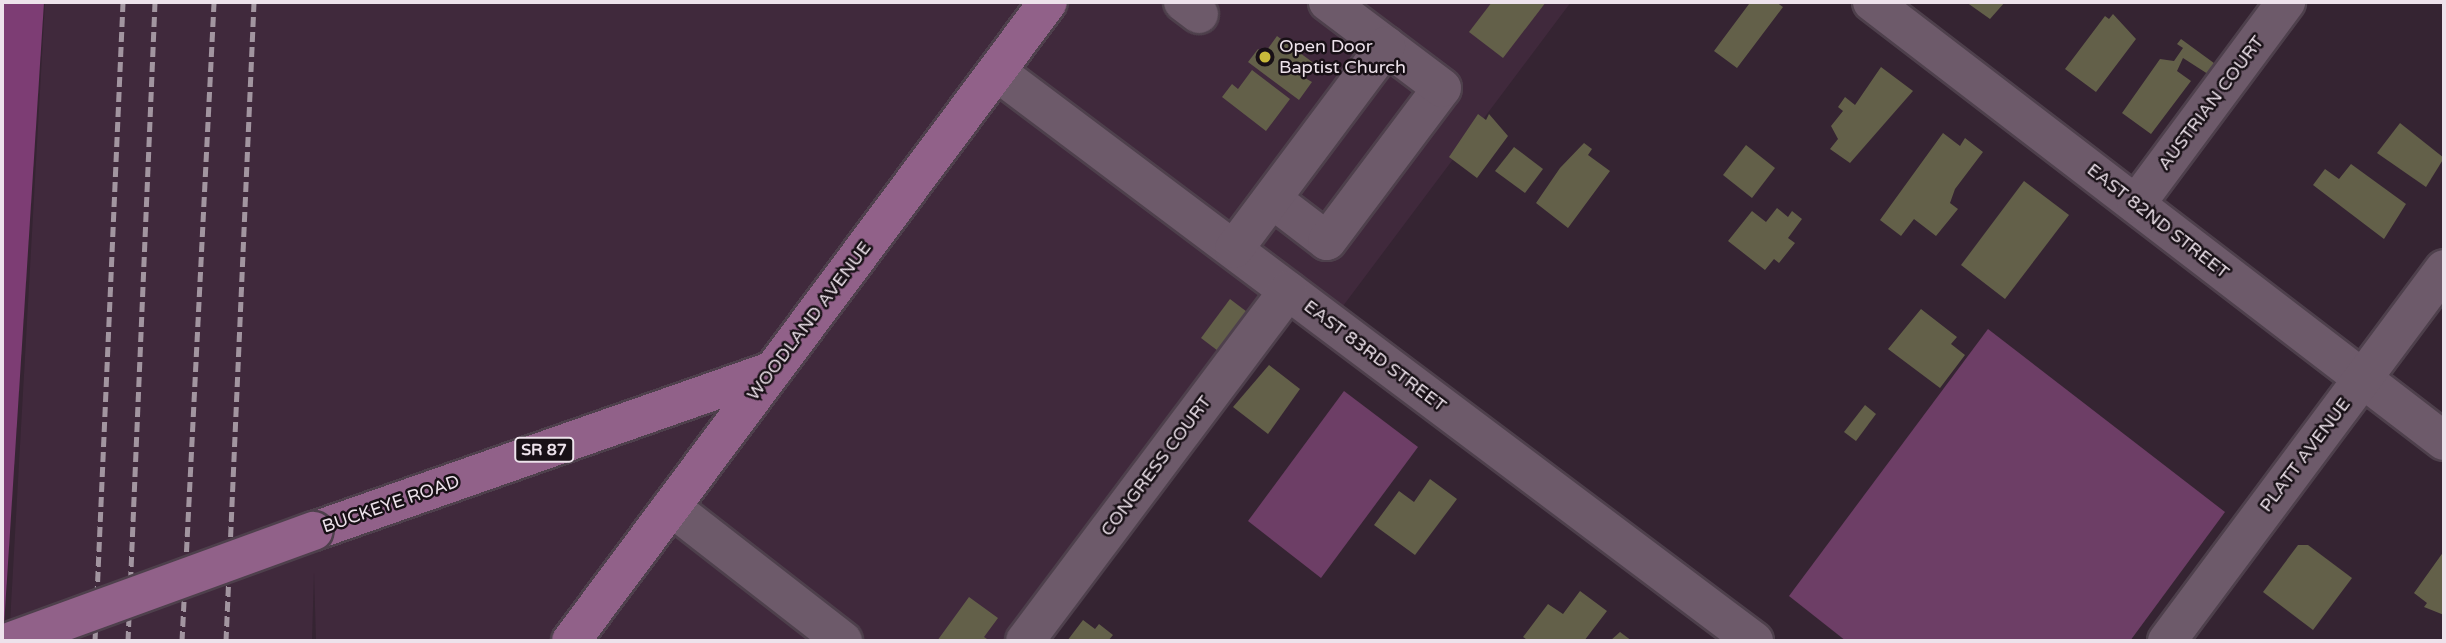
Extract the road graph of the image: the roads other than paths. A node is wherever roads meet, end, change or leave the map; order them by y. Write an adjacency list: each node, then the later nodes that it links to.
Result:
1 (1048, 2): 6 (main road, WOODLAND AVENUE)
2 (1328, 2): 5 (street)
3 (1872, 2): 8 (street, EAST 82ND STREET)
4 (2286, 2): 8 (street, AUSTRIAN COURT)
5 (1386, 46): 7 (street); 7 (street)
6 (996, 72): 9 (street, EAST 83RD STREET); 12 (main road, WOODLAND AVENUE)
7 (1272, 199): 9 (street)
8 (2136, 204): 13 (street, EAST 82ND STREET)
9 (1234, 249): 11 (street, EAST 83RD STREET)
10 (2444, 269): 13 (street, PLATT AVENUE)
11 (1288, 291): 19 (street, CONGRESS COURT); 20 (street, EAST 83RD STREET)
12 (773, 370): 15 (main road, WOODLAND AVENUE); 16 (main road, BUCKEYE ROAD / SR 87, bridge)
13 (2362, 378): 14 (street, EAST 82ND STREET); 21 (street, PLATT AVENUE)
14 (2444, 441)
15 (671, 507): 17 (main road, WOODLAND AVENUE); 18 (street)
16 (11, 641)
17 (571, 641)
18 (843, 641)
19 (1025, 641)
20 (1754, 641)
21 (2166, 641)

